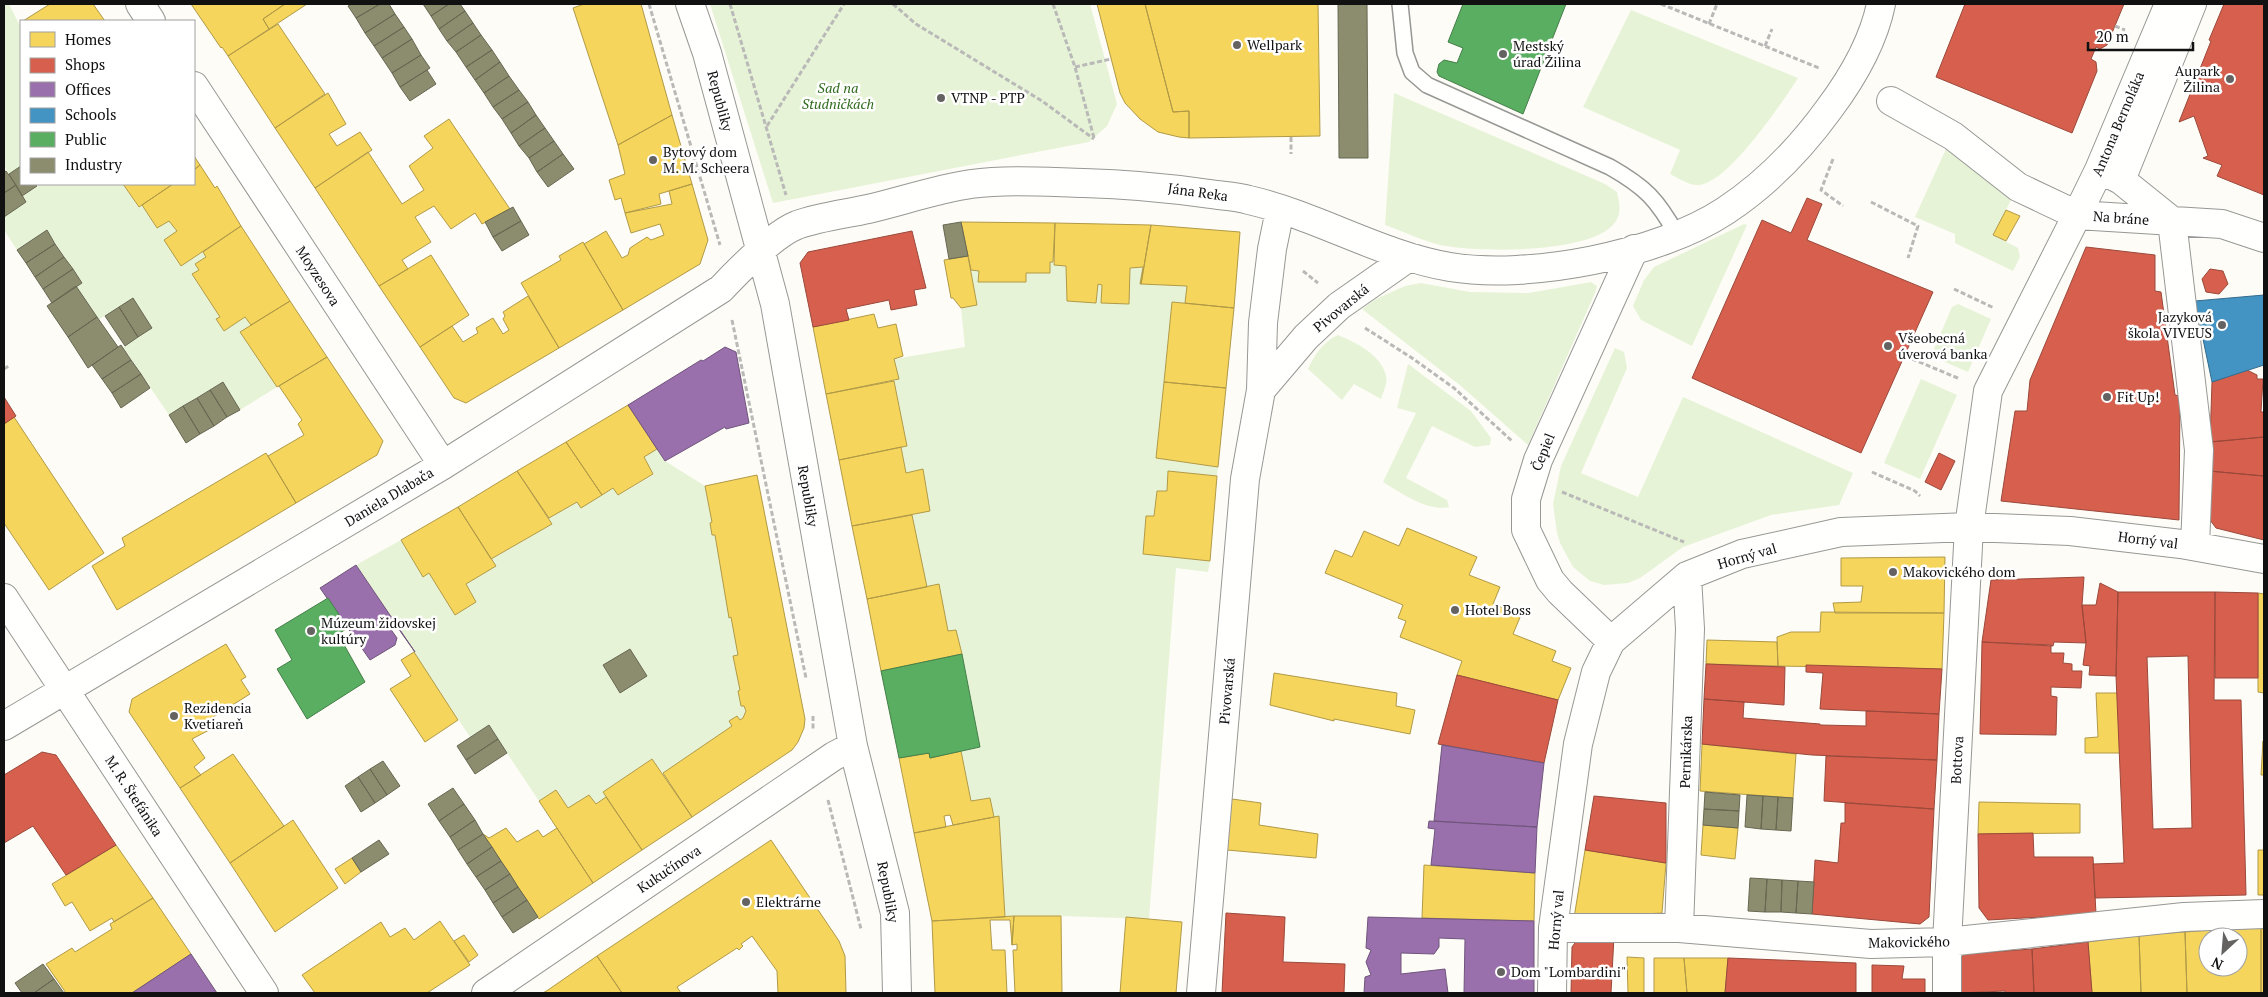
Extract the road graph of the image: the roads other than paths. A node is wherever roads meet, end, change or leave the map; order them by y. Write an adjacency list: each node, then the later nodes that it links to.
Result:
1 (140, 4): 7 (street)
2 (690, 4): 17 (street, Republiky)
3 (1400, 4): 14 (lane)
4 (1881, 4): 14 (street, Jána Reka)
5 (2169, 4): 10 (street, Antona Bernoláka)
6 (2192, 4): 10 (street, Antona Bernoláka)
7 (150, 20)
8 (195, 88): 20 (street, Moyzesova)
9 (1892, 101): 12 (street)
10 (2110, 175): 12 (street, Antona Bernoláka); 13 (street)
11 (1280, 210): 17 (street, Jána Reka); 18 (street, Jána Reka); 19 (street, Pivovarská)
12 (2077, 215): 13 (street, Na bráne); 21 (street, Na bráne)
13 (2172, 221): 15 (street, Na bráne); 22 (street)
14 (1677, 234): 16 (street, Jána Reka)
15 (2264, 238)
16 (1634, 249): 18 (street, Jána Reka); 26 (street, Čepiel)
17 (761, 251): 20 (street, Daniela Dlabača); 29 (street, Republiky)
18 (1409, 257): 19 (street, Pivovarská)
19 (1261, 390): 37 (street, Pivovarská)
20 (443, 465): 27 (street, Daniela Dlabača)
21 (1969, 527): 22 (street, Horný val); 24 (street, Horný val); 33 (street, Bottova)
22 (2195, 546): 23 (street, Horný val)
23 (2264, 559)
24 (1687, 576): 26 (street, Horný val); 32 (street, Pernikárska)
25 (4, 598): 27 (street, M. R. Štefánika)
26 (1611, 641): 31 (street, Horný val)
27 (64, 690): 28 (street, Daniela Dlabača); 34 (street, M. R. Štefánika)
28 (4, 726)
29 (853, 746): 35 (street, Kukučínova); 36 (street, Republiky)
30 (2264, 914): 33 (street, Makovického)
31 (1553, 928): 32 (street, Makovického); 38 (street, Horný val)
32 (1679, 928): 33 (street, Makovického)
33 (1947, 942): 39 (street, Bottova)
34 (264, 993)
35 (486, 993)
36 (897, 993)
37 (1202, 993)
38 (1552, 993)
39 (1947, 993)

